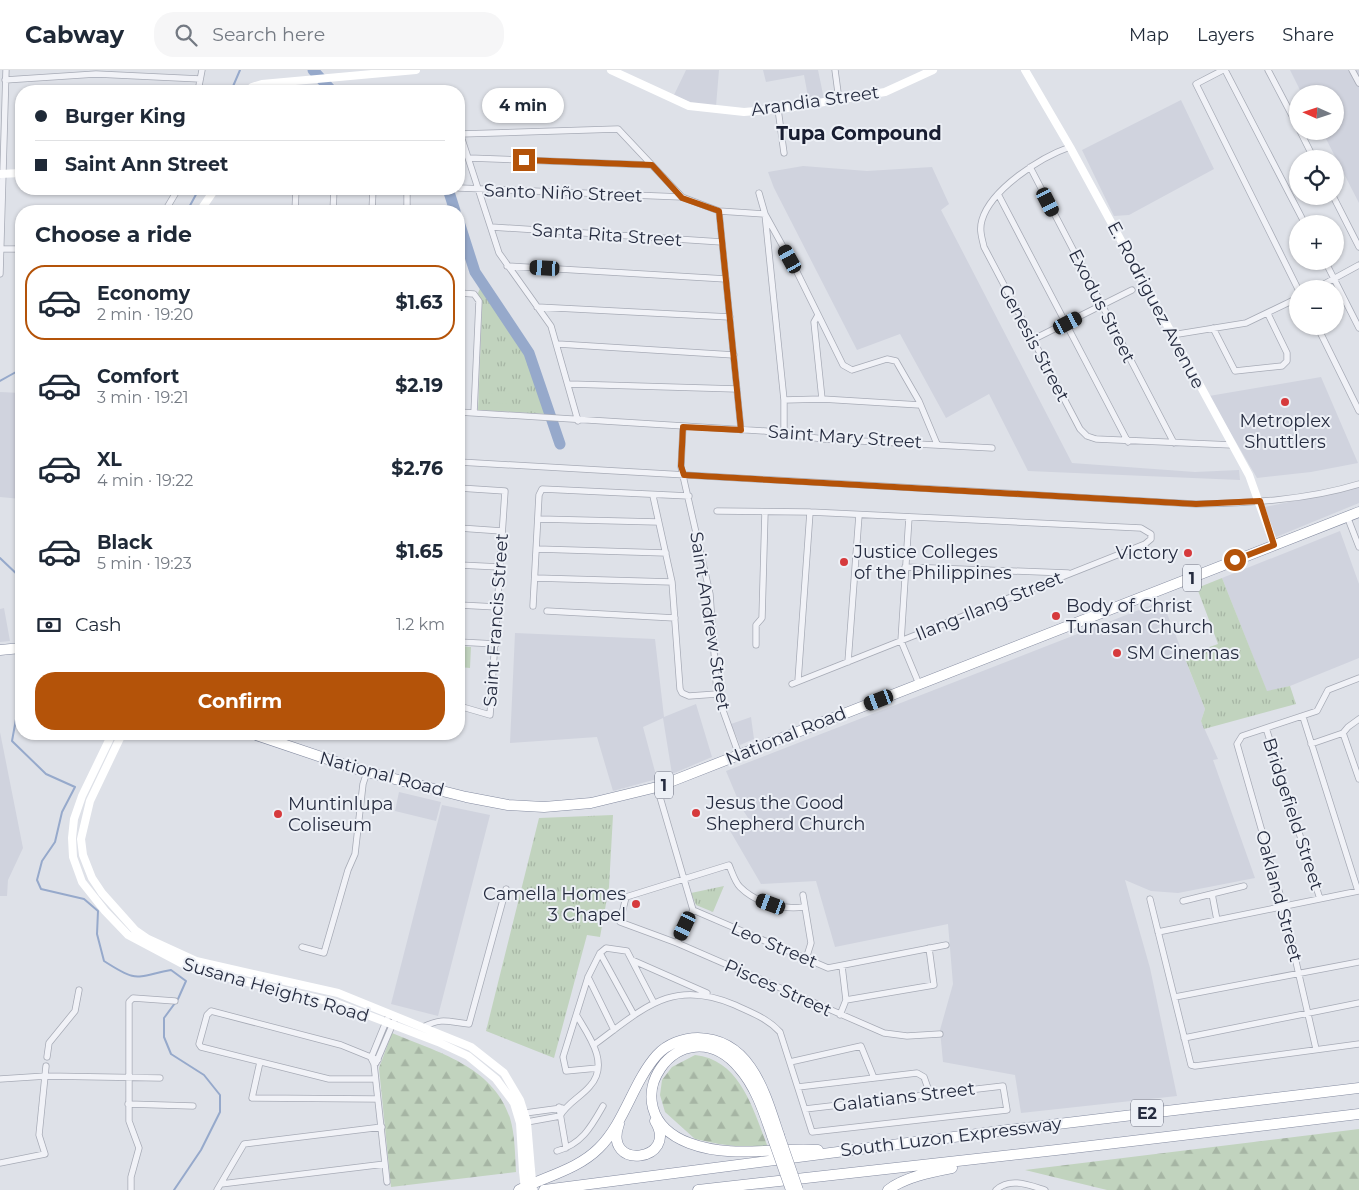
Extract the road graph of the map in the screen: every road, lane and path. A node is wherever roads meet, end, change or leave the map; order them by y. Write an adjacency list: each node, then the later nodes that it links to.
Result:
1 (6, 70): 12 (street)
2 (202, 70): 11 (street)
3 (416, 70): 15 (main road)
4 (611, 70): 17 (main road, Arandia Street)
5 (834, 70): 16 (street)
6 (933, 70): 16 (main road, Arandia Street)
7 (1025, 70): 21 (main road, E. Rodriguez Avenue)
8 (1224, 70): 36 (street); 48 (street)
9 (1268, 70): 18 (street)
10 (1352, 70): 13 (street)
11 (200, 79): 12 (street); 14 (street)
12 (5, 80): 26 (street)
13 (1359, 82)
14 (199, 85)
15 (259, 85)
16 (839, 100): 17 (main road, Arandia Street)
17 (778, 109): 22 (street)
18 (1289, 110)
19 (465, 132): 24 (street)
20 (465, 146): 23 (street)
21 (1070, 146): 25 (street, Genesis Street); 60 (main road, E. Rodriguez Avenue)
22 (784, 153)
23 (470, 158): 24 (street); 29 (street)
24 (652, 165): 32 (street)
25 (1030, 167): 31 (street, Genesis Street); 52 (street, Exodus Street)
26 (2, 174): 27 (main road); 41 (street)
27 (15, 174)
28 (465, 189): 29 (street, Santo Niño Street)
29 (479, 190): 32 (street, Santo Niño Street); 37 (street)
30 (759, 193): 35 (street)
31 (998, 194): 57 (street); 62 (street, Genesis Street)
32 (682, 198): 34 (street, Santo Niño Street)
33 (1338, 205): 39 (street)
34 (719, 211): 35 (street, Santo Niño Street); 38 (street)
35 (765, 214): 55 (street); 67 (street)
36 (1300, 215)
37 (491, 227): 38 (street, Santa Rita Street); 42 (street)
38 (722, 242): 46 (street)
39 (1359, 246)
40 (15, 248): 41 (street)
41 (0, 249): 45 (street)
42 (507, 266): 46 (street); 53 (street)
43 (1359, 266): 47 (street)
44 (1330, 270): 47 (street)
45 (0, 274)
46 (726, 279): 56 (street)
47 (1334, 279): 59 (street)
48 (1294, 280)
49 (1132, 290): 52 (street)
50 (465, 293): 72 (street)
51 (1289, 303): 54 (street)
52 (1102, 306): 57 (street); 78 (street, Exodus Street)
53 (537, 307): 56 (street); 63 (street)
54 (1268, 314): 58 (street); 58 (street)
55 (818, 315): 68 (street); 69 (street)
56 (730, 317): 64 (street)
57 (1068, 323): 62 (street); 77 (street)
58 (1213, 328): 60 (street)
59 (1359, 328)
60 (1172, 335): 80 (main road, E. Rodriguez Avenue)
61 (1321, 335): 70 (street)
62 (1032, 340): 77 (street, Genesis Street)
63 (558, 344): 64 (street); 65 (street)
64 (734, 355): 66 (street)
65 (569, 384): 66 (street); 73 (street)
66 (738, 389): 75 (street)
67 (784, 400): 68 (street); 76 (street)
68 (822, 400): 69 (street)
69 (920, 405): 79 (street)
70 (1359, 411)
71 (465, 412): 72 (street, Saint Mary Street)
72 (474, 413): 73 (street, Saint Mary Street)
73 (578, 421): 74 (street, Saint Mary Street)
74 (683, 427): 75 (street, Saint Mary Street); 83 (street, Saint Andrew Street)
75 (741, 430): 76 (street, Saint Mary Street)
76 (784, 434): 79 (street, Saint Mary Street)
77 (1128, 442): 78 (street, Genesis Street)
78 (1174, 443): 80 (street, Genesis Street)
79 (937, 444): 81 (street, Saint Mary Street)
80 (1232, 445): 88 (main road, E. Rodriguez Avenue)
81 (992, 448)
82 (465, 462): 83 (street)
83 (684, 475): 87 (street, Saint Andrew Street); 88 (street)
84 (1359, 484): 88 (street)
85 (465, 488): 99 (street, Saint Francis Street)
86 (653, 496): 87 (street); 96 (street); 97 (street)
87 (689, 496): 126 (street, Saint Andrew Street)
88 (1260, 501): 100 (main road, E. Rodriguez Avenue)
89 (717, 511): 90 (street)
90 (765, 512): 91 (street); 120 (street)
91 (810, 512): 93 (street); 123 (street, Ilang-Ilang Street)
92 (1359, 512): 94 (highway, National Road / 1)
93 (859, 515): 95 (street); 123 (street)
94 (1347, 516): 100 (highway, National Road / 1); 101 (street)
95 (909, 517): 106 (street); 108 (street, Ilang-Ilang Street)
96 (539, 519): 97 (street); 102 (street)
97 (658, 522): 103 (street)
98 (465, 528): 99 (street)
99 (502, 530): 105 (street, Saint Francis Street)
100 (1274, 545): 125 (highway, National Road / 1)
101 (1359, 546)
102 (537, 549): 103 (street); 109 (street)
103 (666, 553): 110 (street)
104 (465, 565): 105 (street)
105 (500, 567): 114 (street, Saint Francis Street)
106 (905, 568): 107 (street); 117 (street)
107 (1039, 572): 108 (street); 111 (street)
108 (1071, 573): 111 (street, Ilang-Ilang Street)
109 (535, 578): 110 (street); 113 (street)
110 (672, 582): 116 (street)
111 (1040, 585): 117 (street, Ilang-Ilang Street)
112 (465, 604): 114 (street)
113 (533, 606)
114 (497, 607): 119 (street, Saint Francis Street)
115 (547, 611): 116 (street)
116 (675, 618): 126 (street)
117 (901, 641): 123 (street, Ilang-Ilang Street); 125 (street)
118 (465, 642): 119 (street)
119 (496, 644): 127 (street, Saint Francis Street)
120 (756, 645)
121 (15, 648): 122 (highway)
122 (0, 650)
123 (848, 662)
124 (1359, 678): 128 (street)
125 (919, 684): 136 (highway, National Road / 1)
126 (717, 694): 136 (street, Saint Andrew Street)
127 (465, 708)
128 (1303, 717): 130 (street); 135 (street)
129 (1359, 719): 131 (street)
130 (1266, 728): 147 (street, Bridgefield Street); 149 (street, Oakland Street)
131 (1343, 733): 135 (street); 138 (street)
132 (109, 740): 176 (main road, Susana Heights Road)
133 (119, 740): 176 (main road, Susana Heights Road)
134 (268, 740): 137 (highway, National Road / 1)
135 (1311, 744): 143 (street)
136 (739, 755): 139 (highway, National Road / 1)
137 (367, 772): 139 (highway, National Road / 1); 156 (street)
138 (1359, 779)
139 (657, 787): 140 (street)
140 (684, 878): 150 (street); 151 (street); 154 (street, Pisces Street)
141 (1244, 886): 144 (street)
142 (506, 889): 177 (street)
143 (1358, 891): 147 (street)
144 (1212, 894): 148 (street); 152 (street)
145 (803, 895): 150 (street)
146 (1150, 899): 153 (street)
147 (1320, 899): 149 (street)
148 (1183, 900)
149 (1283, 906): 152 (street); 163 (street, Oakland Street)
150 (804, 907): 159 (street)
151 (693, 910): 154 (street); 159 (street, Leo Street)
152 (1217, 920): 153 (street)
153 (1158, 932): 167 (street)
154 (677, 943): 174 (street, Pisces Street)
155 (946, 945): 157 (street, Leo Street)
156 (302, 947)
157 (929, 948): 162 (street, Leo Street); 168 (street)
158 (600, 953): 160 (street); 164 (street); 173 (street)
159 (806, 959): 162 (street, Leo Street)
160 (632, 960): 166 (street); 170 (street)
161 (1359, 962): 163 (street)
162 (842, 966): 168 (street)
163 (1300, 975): 167 (street); 172 (street, Oakland Street)
164 (588, 977): 175 (street); 178 (street)
165 (79, 990): 184 (street)
166 (714, 996): 170 (street); 188 (street)
167 (1175, 997): 180 (street)
168 (846, 1000): 174 (street)
169 (176, 1001): 192 (street)
170 (654, 1003): 173 (street)
171 (1359, 1003): 172 (street)
172 (1309, 1013): 180 (street); 183 (street, Oakland Street)
173 (634, 1015): 178 (street)
174 (840, 1015): 179 (street, Pisces Street)
175 (577, 1016): 181 (street); 190 (street)
176 (390, 1019): 177 (main road, Susana Heights Road); 185 (street); 187 (street); 220 (main road, Susana Heights Road)
177 (423, 1027): 208 (main road, Susana Heights Road)
178 (614, 1030): 181 (street)
179 (940, 1034)
180 (1184, 1038): 183 (street)
181 (595, 1044): 190 (street)
182 (1359, 1044): 183 (street)
183 (1316, 1049)
184 (47, 1057)
185 (371, 1058): 186 (street); 187 (street)
186 (260, 1062): 194 (street); 201 (street)
187 (376, 1062): 194 (street)
188 (790, 1062): 195 (street); 198 (street)
189 (46, 1066): 191 (street)
190 (598, 1068): 205 (street)
191 (46, 1076): 192 (street); 196 (street); 218 (street)
192 (128, 1078): 193 (street); 202 (street)
193 (160, 1078)
194 (374, 1078): 201 (street)
195 (874, 1078): 198 (street); 200 (street)
196 (0, 1079)
197 (653, 1084): 206 (highway); 213 (highway); 216 (highway)
198 (798, 1087): 207 (street)
199 (1359, 1088): 216 (highway, South Luzon Expressway / E2)
200 (930, 1094): 207 (street, Galatians Street); 207 (street, Galatians Street)
201 (377, 1099): 212 (street)
202 (128, 1104): 203 (street); 224 (street)
203 (193, 1106)
204 (603, 1106): 214 (street)
205 (561, 1108): 208 (street); 210 (street)
206 (624, 1109): 213 (highway); 226 (highway)
207 (805, 1109)
208 (525, 1113): 211 (main road, Susana Heights Road)
209 (1359, 1114): 217 (highway, South Luzon Expressway / E2)
210 (560, 1116): 211 (street); 214 (street)
211 (527, 1122): 220 (main road, Susana Heights Road)
212 (382, 1127): 219 (street); 223 (street)
213 (776, 1135): 232 (highway, bridge); 233 (highway, bridge)
214 (566, 1148): 215 (street)
215 (557, 1151)
216 (836, 1152): 229 (highway, South Luzon Expressway / E2)
217 (980, 1159): 221 (highway, South Luzon Expressway / E2); 234 (highway)
218 (0, 1163)
219 (385, 1164): 222 (street); 223 (street)
220 (527, 1170): 227 (main road, Susana Heights Road, bridge); 228 (main road, Susana Heights Road, bridge)
221 (779, 1180): 230 (highway, South Luzon Expressway / E2); 231 (highway)
222 (387, 1182)
223 (221, 1184): 225 (street)
224 (130, 1190)
225 (217, 1190)
226 (519, 1190)
227 (525, 1190)
228 (533, 1190)
229 (544, 1190)
230 (698, 1190)
231 (747, 1190)
232 (791, 1190)
233 (798, 1190)
234 (888, 1190)
235 (996, 1190): 236 (street)
236 (1044, 1190)

